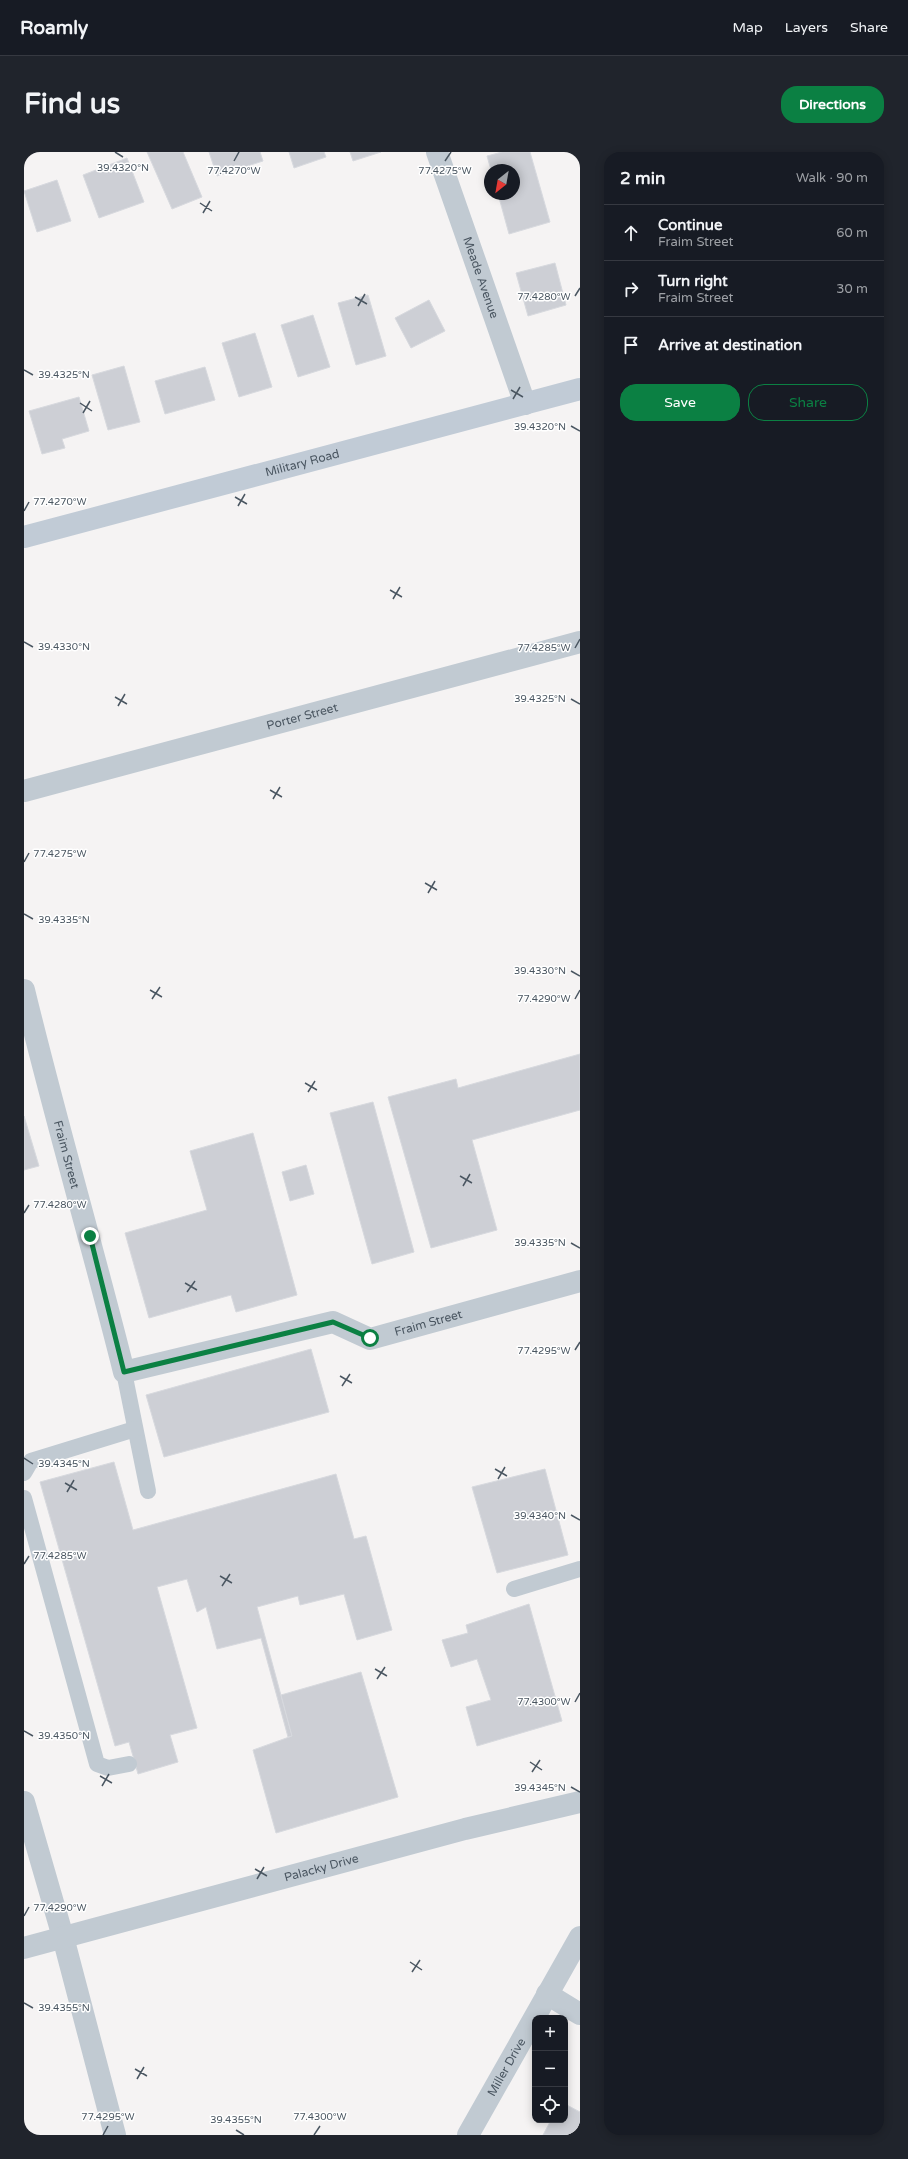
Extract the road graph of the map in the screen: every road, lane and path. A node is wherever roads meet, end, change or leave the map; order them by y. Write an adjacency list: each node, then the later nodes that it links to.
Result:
1 (437, 152): 3 (street, Meade Avenue)
2 (580, 388): 3 (street, Military Road)
3 (525, 404): 4 (street, Military Road)
4 (24, 537)
5 (580, 642): 6 (street, Porter Street)
6 (24, 791)
7 (24, 990): 9 (street, Fraim Street)
8 (580, 1281): 9 (street, Fraim Street)
9 (124, 1372): 10 (lane)
10 (135, 1429): 11 (lane); 12 (lane)
11 (24, 1473)
12 (148, 1491)
13 (24, 1498): 16 (lane)
14 (580, 1570): 15 (lane)
15 (514, 1589)
16 (129, 1764)
17 (24, 1802): 19 (street)
18 (580, 1802): 19 (street, Palacky Drive)
19 (63, 1937): 21 (street, Palacky Drive); 24 (street)
20 (580, 1937): 22 (street, Miller Drive)
21 (24, 1948)
22 (547, 1994): 23 (street); 25 (street, Miller Drive)
23 (580, 2014)
24 (115, 2135)
25 (468, 2135)

